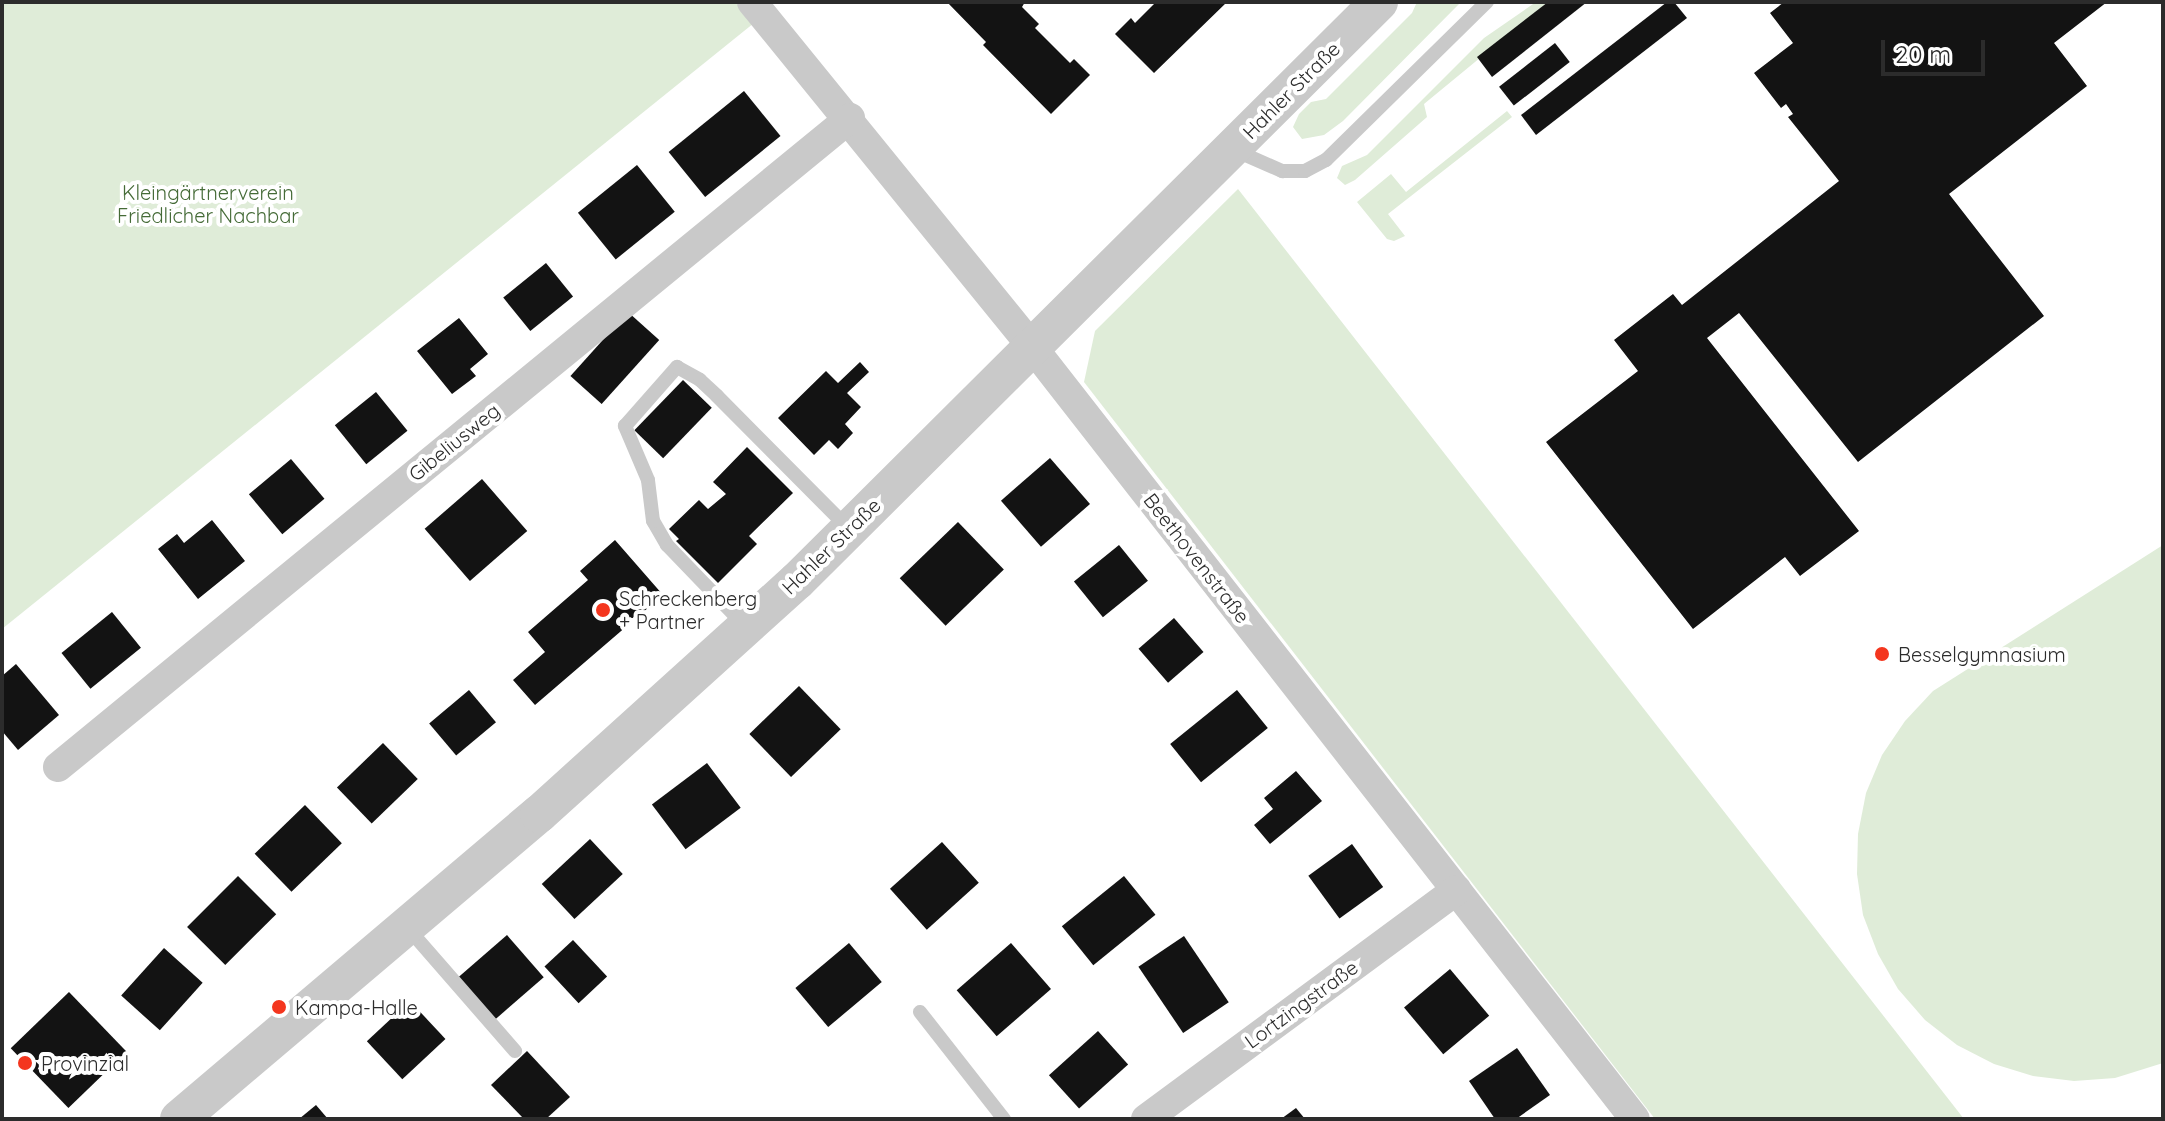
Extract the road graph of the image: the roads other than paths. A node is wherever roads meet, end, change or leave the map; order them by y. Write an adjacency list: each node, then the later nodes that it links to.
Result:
1 (752, 2): 4 (street, Beethovenstraße)
2 (1379, 2): 5 (street, Hahler Straße)
3 (1487, 2): 5 (lane)
4 (850, 118): 6 (street, Beethovenstraße); 9 (street, Gibeliusweg)
5 (1232, 148): 6 (street, Hahler Straße)
6 (1033, 348): 7 (street, Hahler Straße); 10 (street, Beethovenstraße)
7 (849, 529): 8 (street, Hahler Straße); 8 (lane)
8 (746, 627): 11 (street, Hahler Straße)
9 (58, 767)
10 (1457, 890): 16 (street, Lortzingstraße); 17 (street, Beethovenstraße)
11 (406, 926): 13 (lane); 14 (street, Hahler Straße)
12 (920, 1012): 15 (lane)
13 (515, 1051)
14 (179, 1119)
15 (1004, 1119)
16 (1146, 1119)
17 (1635, 1119)

